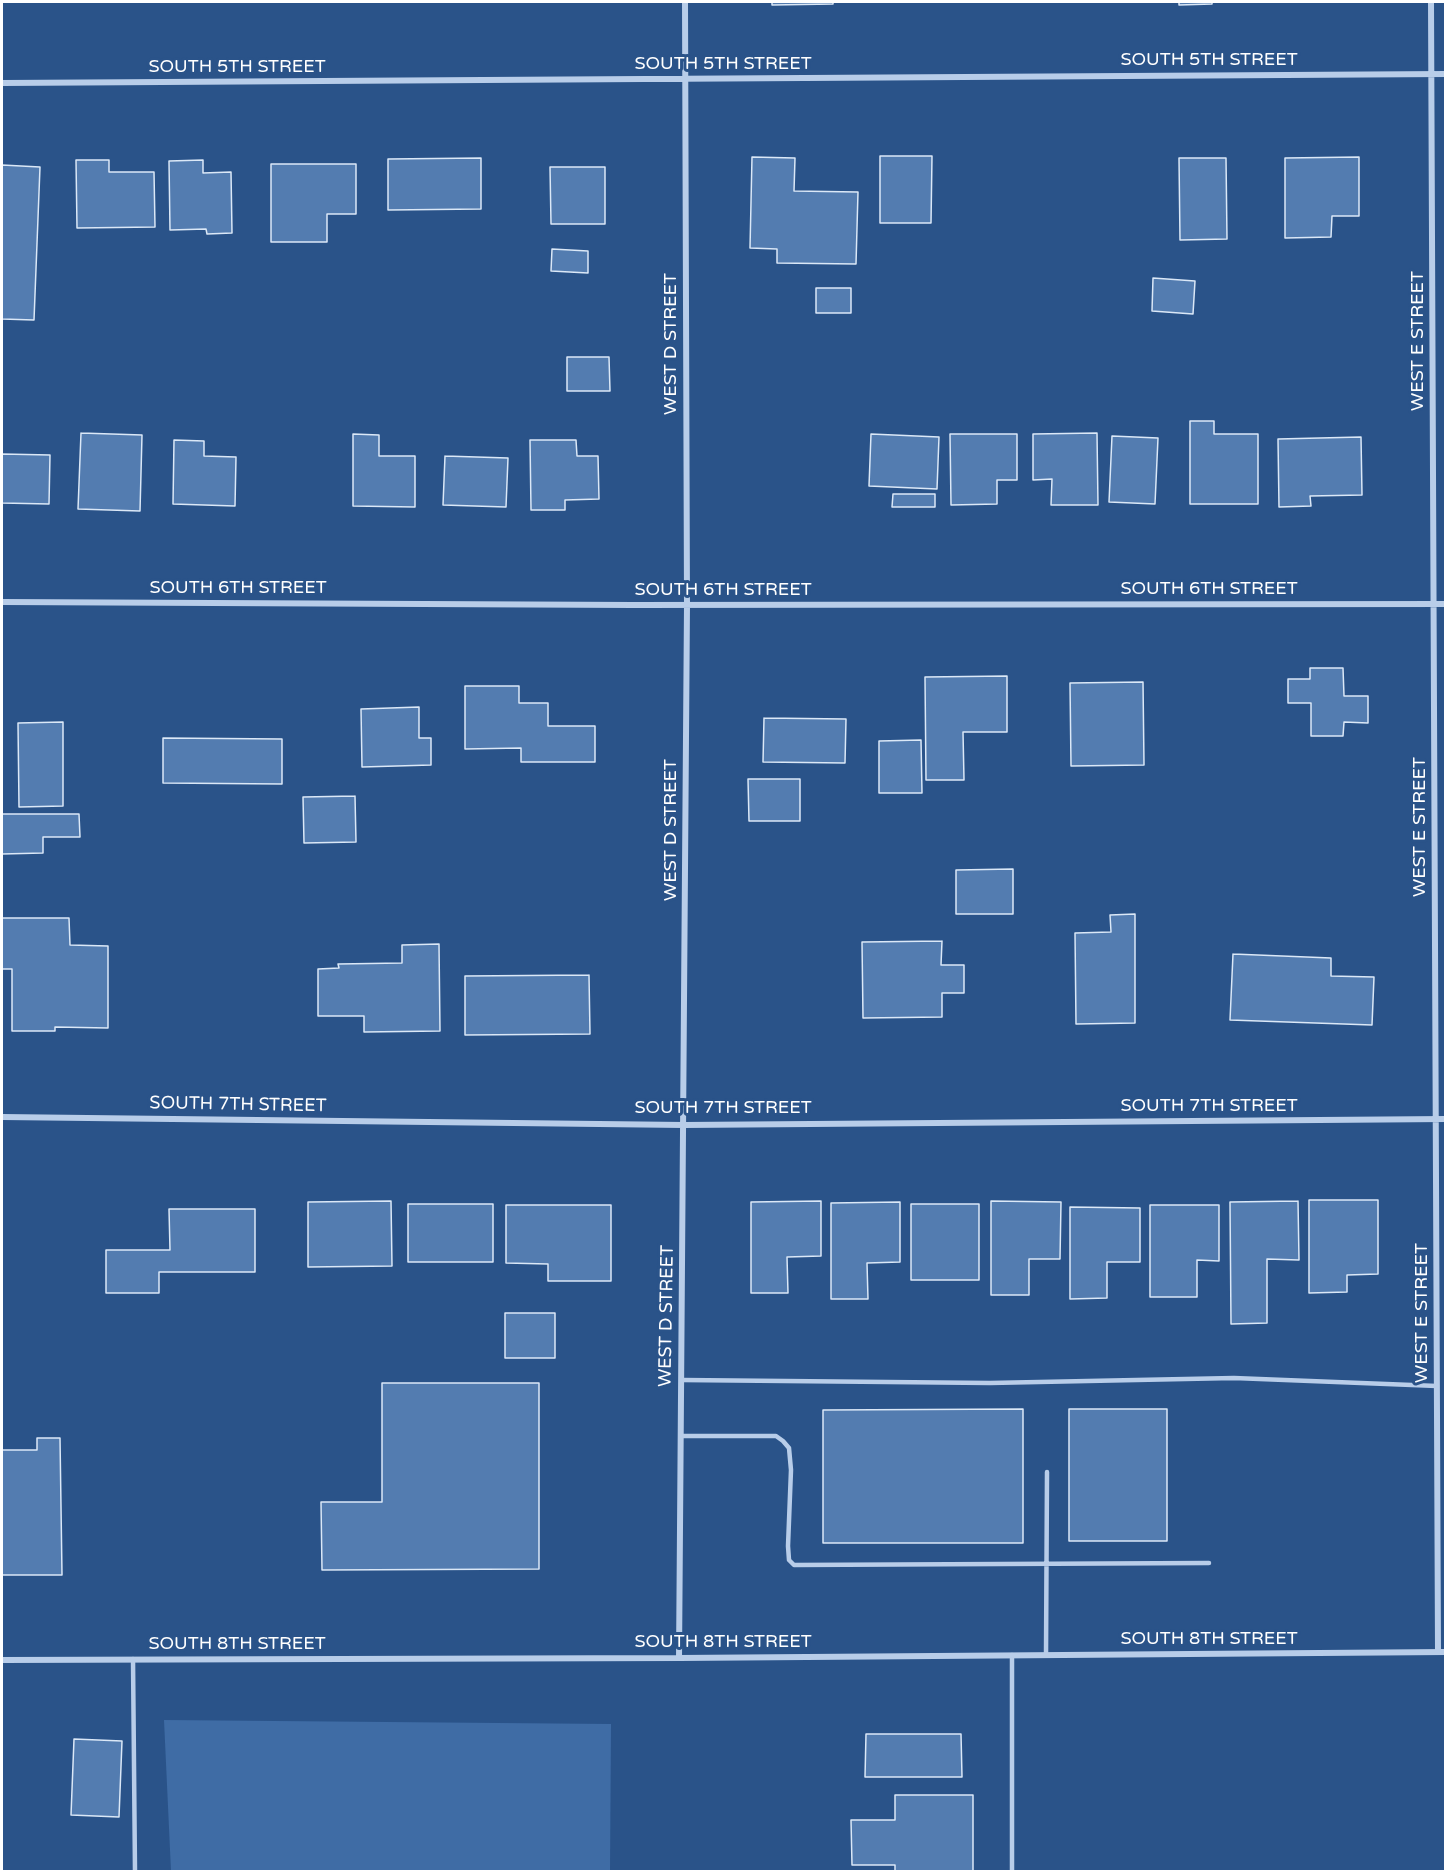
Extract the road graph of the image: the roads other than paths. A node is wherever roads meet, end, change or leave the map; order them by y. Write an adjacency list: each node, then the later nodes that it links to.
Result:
1 (685, 2): 5 (street, WEST D STREET)
2 (1431, 2): 3 (street, WEST E STREET)
3 (1432, 74): 4 (street, SOUTH 5TH STREET); 5 (street, SOUTH 5TH STREET); 8 (street, WEST E STREET)
4 (1446, 74)
5 (686, 80): 6 (street, SOUTH 5TH STREET); 10 (street, WEST D STREET)
6 (2, 83)
7 (2, 602): 10 (street, SOUTH 6TH STREET)
8 (1434, 604): 9 (street, SOUTH 6TH STREET); 10 (street, SOUTH 6TH STREET); 12 (street, WEST E STREET)
9 (1446, 604)
10 (687, 605): 14 (street, WEST D STREET)
11 (2, 1117): 14 (street, SOUTH 7TH STREET)
12 (1437, 1119): 13 (street, SOUTH 7TH STREET); 14 (street, SOUTH 7TH STREET); 16 (street, WEST E STREET)
13 (1446, 1119)
14 (684, 1125): 15 (street, WEST D STREET)
15 (682, 1380): 16 (lane); 17 (street, WEST D STREET)
16 (1437, 1386): 21 (street, WEST E STREET)
17 (681, 1436): 20 (lane); 25 (street, WEST D STREET)
18 (1047, 1472): 20 (lane)
19 (1209, 1563): 20 (lane)
20 (1047, 1564): 24 (lane)
21 (1438, 1652): 22 (street, SOUTH 8TH STREET); 24 (street, SOUTH 8TH STREET)
22 (1446, 1652)
23 (1012, 1655): 24 (street, SOUTH 8TH STREET); 25 (street, SOUTH 8TH STREET); 29 (lane)
24 (1046, 1655)
25 (680, 1658): 26 (street, SOUTH 8TH STREET)
26 (133, 1659): 27 (street, SOUTH 8TH STREET); 28 (lane)
27 (2, 1660)
28 (135, 1872)
29 (1012, 1872)

